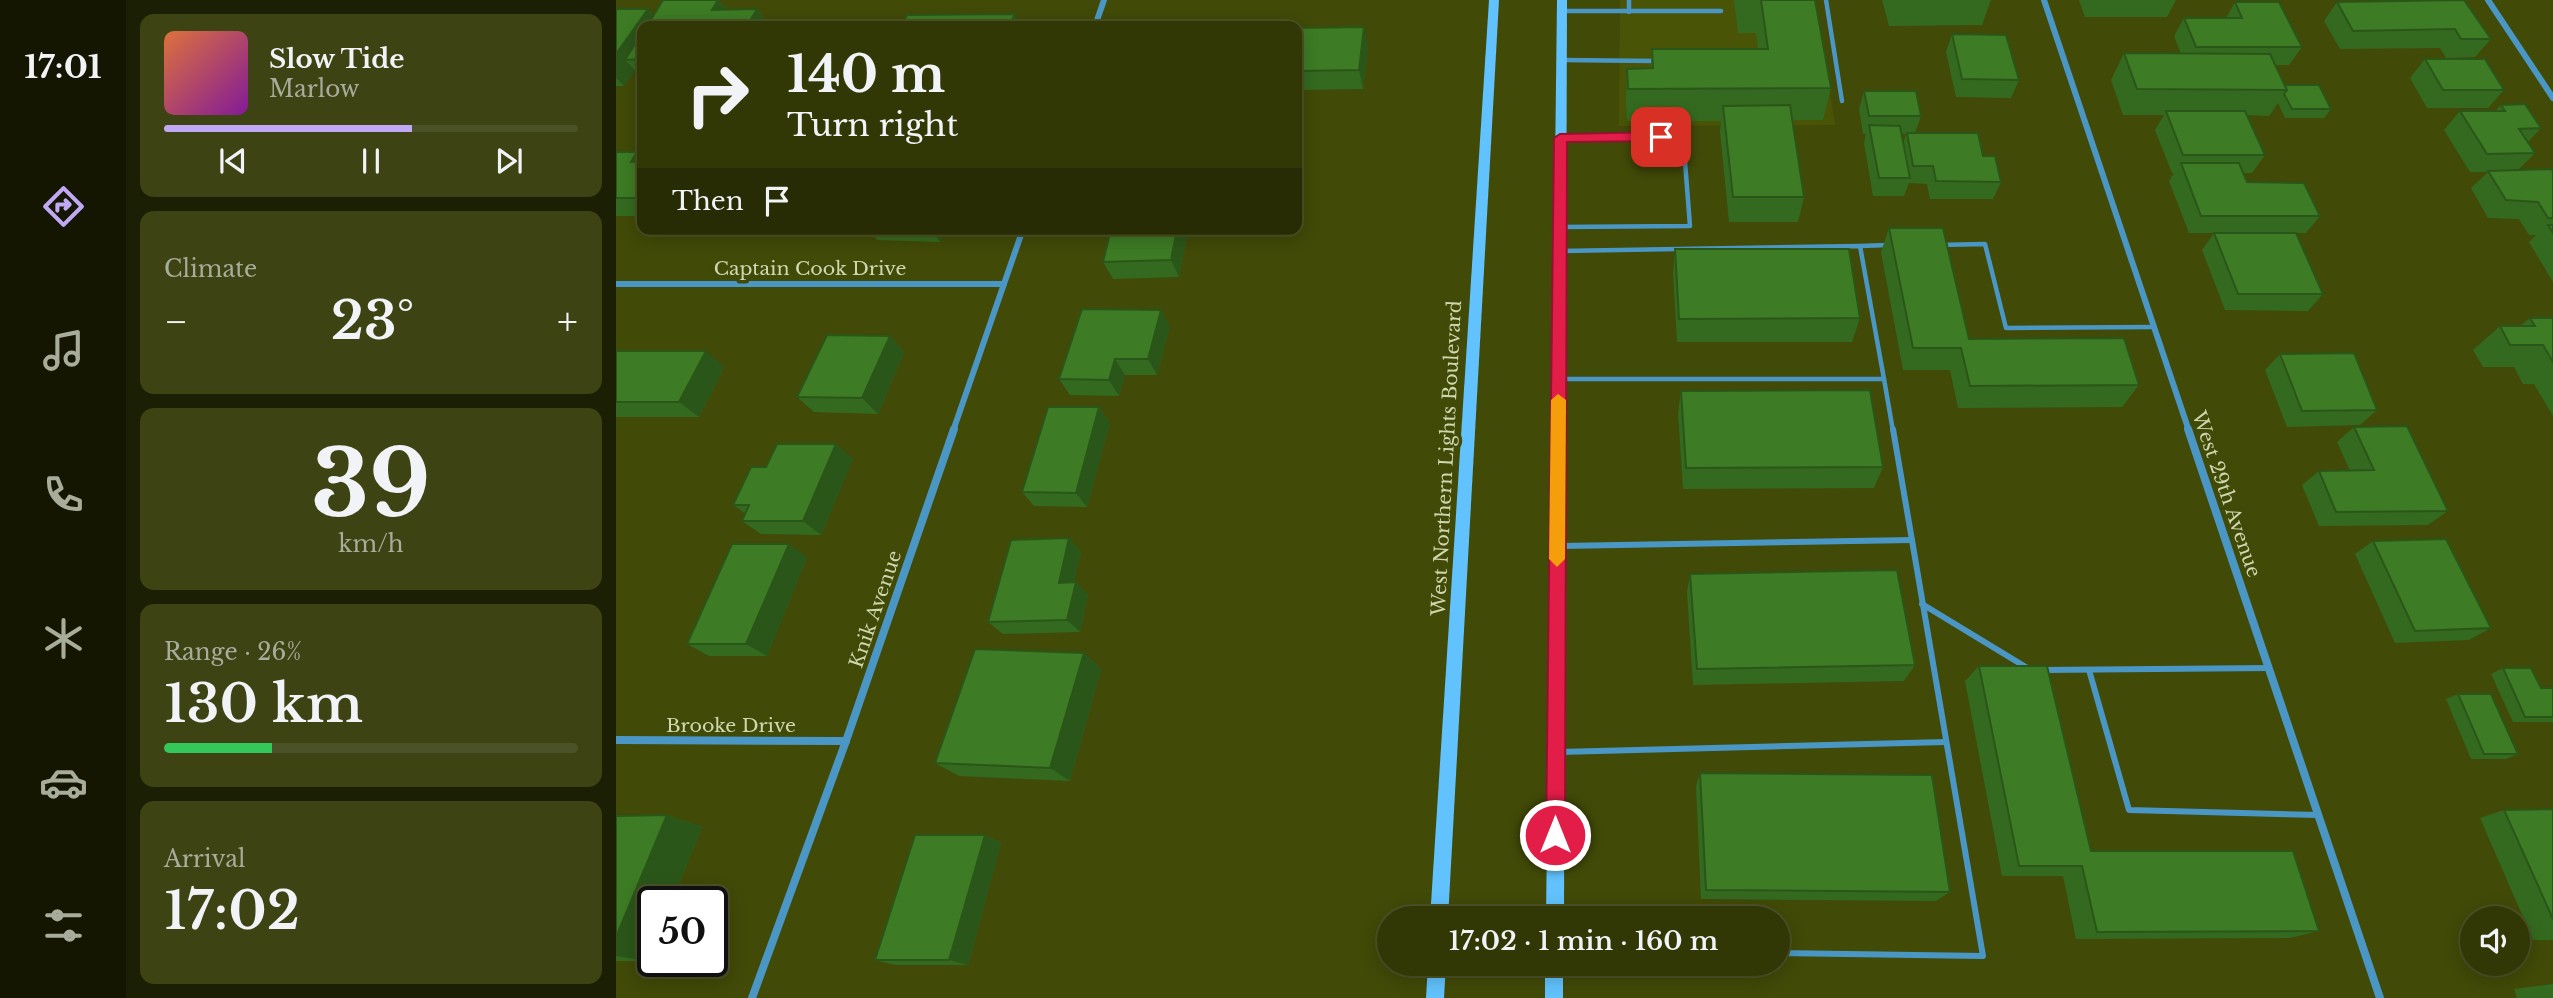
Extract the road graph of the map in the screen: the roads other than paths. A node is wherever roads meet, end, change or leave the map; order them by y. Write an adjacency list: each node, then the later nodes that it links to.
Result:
1 (1104, 0): 10 (street)
2 (1494, 0): 37 (main road, West Northern Lights Boulevard)
3 (1629, 0): 9 (lane)
4 (1826, 0): 14 (lane)
5 (2044, 0): 24 (street, West 29th Avenue)
6 (2488, 0): 13 (street)
7 (1562, 6): 9 (lane); 11 (main road)
8 (1721, 11): 9 (lane)
9 (1629, 12)
10 (1096, 21)
11 (1561, 60): 12 (lane); 15 (main road)
12 (1661, 61)
13 (2553, 98)
14 (1842, 101)
15 (1560, 138): 16 (main road); 16 (lane)
16 (1559, 227): 21 (main road)
17 (1021, 235): 23 (street, Knik Avenue)
18 (1902, 245): 20 (lane)
19 (1930, 245): 24 (lane)
20 (1860, 246): 21 (lane); 26 (lane)
21 (1560, 251): 25 (main road)
22 (616, 284): 23 (street, Captain Cook Drive)
23 (1004, 284): 33 (street, Knik Avenue)
24 (2154, 327): 30 (street, West 29th Avenue)
25 (1558, 379): 26 (lane); 28 (main road)
26 (1884, 379): 27 (lane)
27 (1912, 540): 28 (lane); 29 (lane)
28 (1557, 546): 35 (main road)
29 (1922, 604): 31 (lane); 34 (lane)
30 (2269, 668): 31 (lane); 36 (street, West 29th Avenue)
31 (2089, 670): 36 (lane)
32 (616, 740): 33 (street, Brooke Drive)
33 (846, 741): 42 (street, Knik Avenue)
34 (1946, 742): 35 (lane); 39 (lane)
35 (1556, 752): 38 (main road)
36 (2319, 815): 45 (street, West 29th Avenue)
37 (1440, 906)
38 (1555, 906)
39 (1790, 953)
40 (1436, 976): 43 (main road)
41 (1555, 976): 44 (main road)
42 (752, 998)
43 (1435, 998)
44 (1554, 998)
45 (2381, 998)

